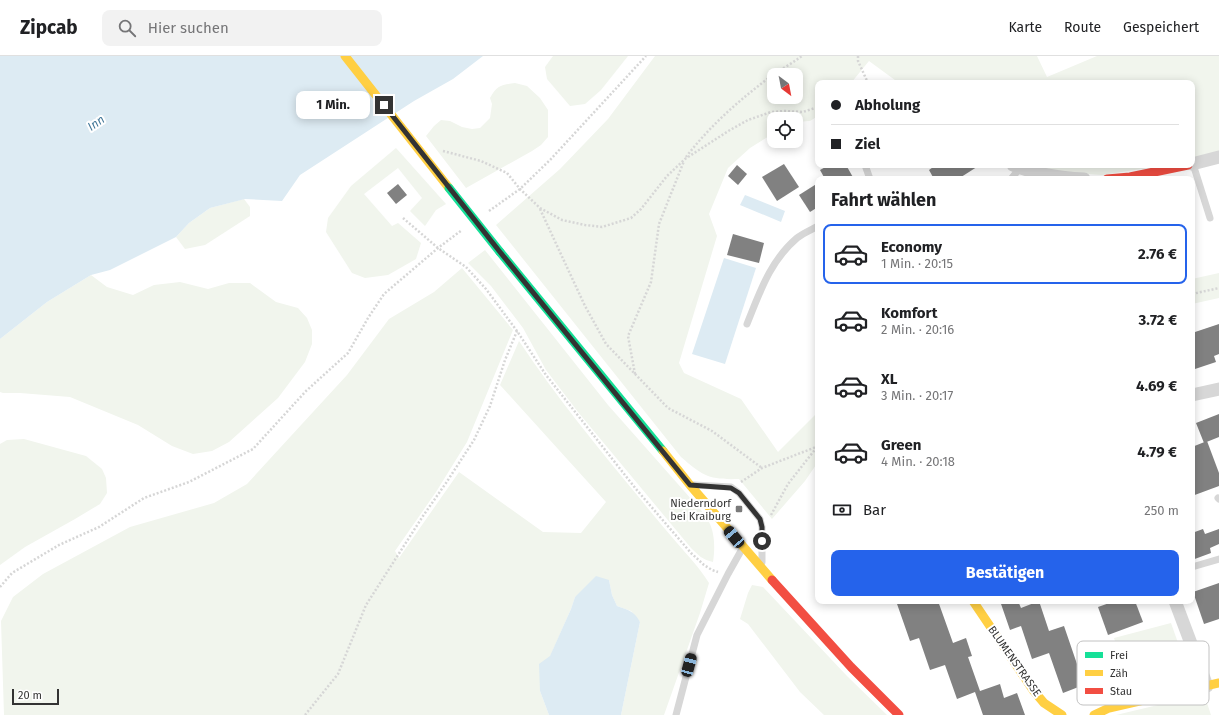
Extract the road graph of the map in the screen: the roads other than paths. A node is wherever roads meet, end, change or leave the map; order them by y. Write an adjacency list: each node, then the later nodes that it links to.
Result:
1 (345, 56): 14 (main road, bridge)
2 (1219, 157): 3 (street)
3 (1195, 163)
4 (1025, 168): 7 (street)
5 (1172, 168): 8 (main road)
6 (1192, 168): 9 (lane)
7 (1056, 176)
8 (1135, 176)
9 (1210, 218)
10 (815, 228): 11 (lane)
11 (747, 324)
12 (1219, 389): 13 (street)
13 (1195, 394)
14 (690, 485): 15 (main road); 18 (lane)
15 (743, 547): 18 (main road); 23 (lane)
16 (1219, 559): 17 (lane)
17 (1195, 566)
18 (762, 568): 24 (main road)
19 (975, 604): 25 (main road, BLUMENSTRASSE)
20 (1177, 604): 21 (street)
21 (1194, 641)
22 (1121, 705): 26 (main road)
23 (676, 715)
24 (899, 715)
25 (1062, 715)
26 (1094, 715)

